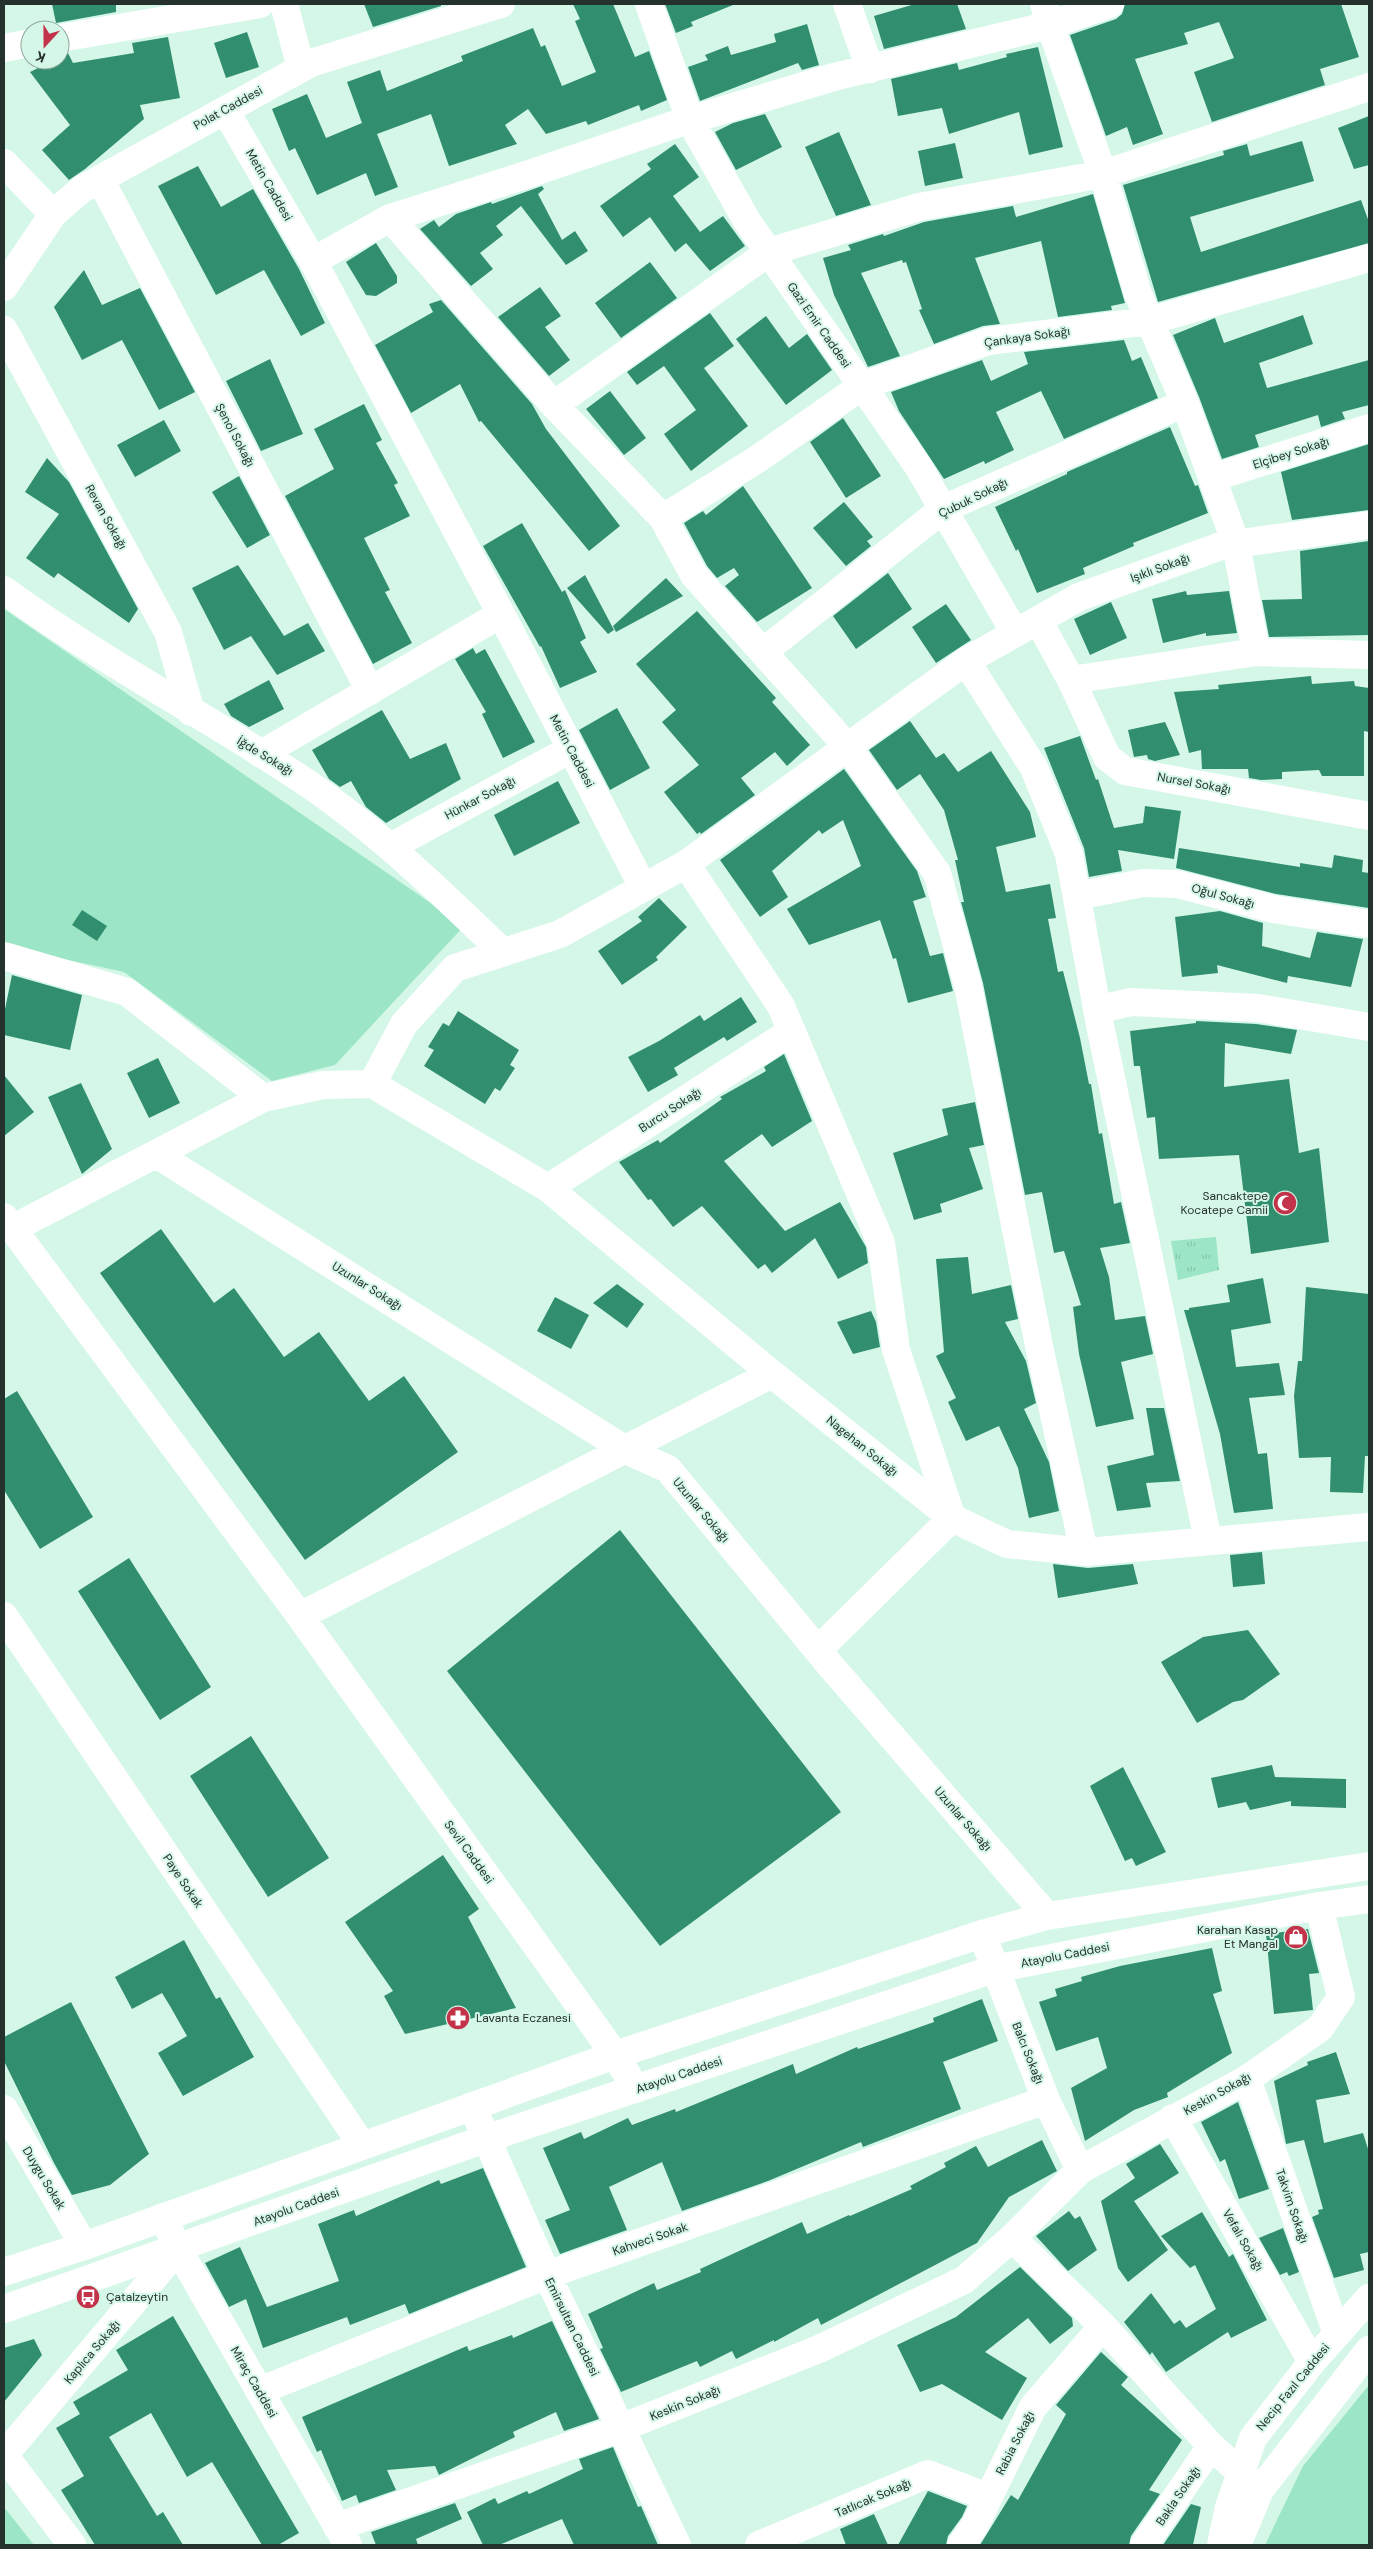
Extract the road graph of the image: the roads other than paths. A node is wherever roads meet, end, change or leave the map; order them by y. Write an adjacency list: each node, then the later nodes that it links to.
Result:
1 (260, 4): 8 (street)
2 (284, 4): 12 (street)
3 (498, 4): 12 (street, Polat Caddesi)
4 (649, 4): 16 (street, Gazi Emir Caddesi)
5 (847, 4): 13 (street)
6 (1110, 4): 7 (street)
7 (1047, 14): 13 (street); 18 (street)
8 (130, 15): 9 (street)
9 (70, 35)
10 (20, 45): 11 (street)
11 (4, 48)
12 (301, 68): 15 (street, Polat Caddesi)
13 (870, 69): 16 (street)
14 (1369, 87): 18 (street)
15 (225, 110): 19 (street, Polat Caddesi); 24 (street, Metin Caddesi)
16 (690, 120): 21 (street); 22 (street, Gazi Emir Caddesi)
17 (4, 163): 20 (street)
18 (1103, 174): 22 (street); 26 (street)
19 (100, 179): 20 (street, Polat Caddesi); 45 (street, Şenol Sokağı)
20 (53, 214): 25 (street, Polat Caddesi)
21 (390, 218): 24 (street); 30 (street)
22 (769, 252): 28 (street, Gazi Emir Caddesi); 30 (street)
23 (1369, 258): 26 (street, Çankaya Sokağı)
24 (313, 261): 38 (street, Metin Caddesi)
25 (4, 287)
26 (1149, 321): 28 (street, Çankaya Sokağı); 29 (street)
27 (4, 330): 46 (street, Revan Sokağı)
28 (862, 386): 33 (street, Gazi Emir Caddesi); 34 (street, Çankaya Sokağı)
29 (1185, 403): 32 (street); 33 (street, Çubuk Sokağı)
30 (554, 405): 34 (street)
31 (1369, 428): 32 (street, Elçibey Sokağı)
32 (1212, 478): 36 (street)
33 (943, 510): 39 (street, Gazi Emir Caddesi); 40 (street, Çubuk Sokağı)
34 (663, 518): 40 (street)
35 (1369, 525): 36 (street, Işıklı Sokağı)
36 (1236, 544): 39 (street, Işıklı Sokağı); 41 (street)
37 (4, 590): 46 (street, İğde Sokağı)
38 (501, 614): 45 (street); 48 (street, Metin Caddesi)
39 (1026, 627): 43 (street, Işıklı Sokağı); 44 (street, Nursel Sokağı)
40 (763, 652): 47 (street)
41 (1256, 652): 42 (street); 44 (street)
42 (1369, 654)
43 (966, 661): 47 (street, Işıklı Sokağı); 54 (street)
44 (1071, 680): 50 (street, Nursel Sokağı)
45 (370, 690): 49 (street)
46 (191, 712): 49 (street, İğde Sokağı)
47 (847, 746): 52 (street, Işıklı Sokağı); 71 (street)
48 (571, 749): 51 (street, Hünkar Sokağı); 53 (street, Metin Caddesi)
49 (261, 754): 51 (street, İğde Sokağı)
50 (1369, 816)
51 (390, 847): 56 (street, İğde Sokağı)
52 (686, 864): 53 (street, Işıklı Sokağı); 60 (street)
53 (643, 887): 56 (street, Işıklı Sokağı)
54 (1076, 896): 55 (street, Oğul Sokağı); 58 (street)
55 (1369, 924)
56 (503, 952): 61 (street, Işıklı Sokağı)
57 (4, 956): 62 (street)
58 (1097, 1010): 59 (street); 70 (street)
59 (1369, 1027)
60 (792, 1031): 64 (street, Burcu Sokağı); 68 (street)
61 (372, 1084): 62 (street); 64 (street, Nagehan Sokağı)
62 (263, 1098): 63 (street)
63 (156, 1154): 65 (street); 67 (street, Uzunlar Sokağı)
64 (548, 1188): 66 (street, Nagehan Sokağı)
65 (8, 1223): 73 (street, Sevil Caddesi)
66 (772, 1374): 67 (street); 68 (street, Nagehan Sokağı)
67 (626, 1450): 73 (street); 74 (street, Uzunlar Sokağı)
68 (952, 1518): 71 (street, Nagehan Sokağı); 74 (street)
69 (1369, 1527): 70 (street, Nagehan Sokağı)
70 (1208, 1540): 71 (street, Nagehan Sokağı)
71 (1084, 1551)
72 (4, 1616): 89 (street, Paye Sokak)
73 (300, 1616): 81 (street, Sevil Caddesi)
74 (818, 1650): 78 (street, Uzunlar Sokağı)
75 (1369, 1866): 78 (street)
76 (1369, 1899): 77 (street, Atayolu Caddesi)
77 (1319, 1906): 80 (street, Atayolu Caddesi); 82 (street, Keskin Sokağı)
78 (1047, 1916): 79 (street)
79 (982, 1934): 80 (street, Balcı Sokağı); 81 (street)
80 (994, 1969): 83 (street, Atayolu Caddesi); 84 (street, Balcı Sokağı)
81 (614, 2055): 83 (street, Sevil Caddesi); 85 (street)
82 (1247, 2079): 87 (street, Keskin Sokağı); 100 (street, Takvim Sokağı)
83 (636, 2089): 88 (street, Atayolu Caddesi)
84 (1046, 2100): 90 (street, Balcı Sokağı); 96 (street, Kahveci Sokak)
85 (472, 2106): 88 (street, Emirsultan Caddesi); 89 (street)
86 (4, 2110): 93 (street, Duygu Sokak)
87 (1173, 2118): 90 (street, Keskin Sokağı); 102 (street, Vefalı Sokağı)
88 (488, 2138): 94 (street, Atayolu Caddesi); 96 (street, Emirsultan Caddesi)
89 (362, 2145): 91 (street)
90 (1080, 2170): 92 (street, Keskin Sokağı)
91 (163, 2217): 93 (street); 94 (street, Miraç Caddesi)
92 (1012, 2238): 99 (street); 104 (street, Keskin Sokağı)
93 (84, 2246): 95 (street)
94 (178, 2249): 98 (street, Atayolu Caddesi); 103 (street, Miraç Caddesi); 106 (street, Kaplıca Sokağı)
95 (4, 2272)
96 (547, 2275): 103 (street, Kahveci Sokak); 104 (street, Emirsultan Caddesi)
97 (1369, 2298): 100 (street, Necip Fazıl Caddesi)
98 (4, 2309)
99 (1102, 2326): 105 (street); 108 (street, Rabia Sokağı)
100 (1337, 2334): 102 (street, Necip Fazıl Caddesi)
101 (1369, 2350): 107 (street, Necip Fazıl Caddesi)
102 (1312, 2362): 107 (street, Necip Fazıl Caddesi)
103 (259, 2391): 109 (street, Miraç Caddesi)
104 (622, 2428): 109 (street, Keskin Sokağı); 111 (street, Emirsultan Caddesi)
105 (1211, 2446): 107 (street); 114 (street, Bakla Sokağı)
106 (5, 2455): 110 (street)
107 (1250, 2482): 115 (street, Necip Fazıl Caddesi); 116 (street, Necip Fazıl Caddesi)
108 (988, 2497): 112 (street, Tatlıcak Sokağı); 113 (street, Rabia Sokağı)
109 (342, 2536)
110 (72, 2545)
111 (677, 2545)
112 (759, 2545)
113 (961, 2545)
114 (1144, 2545)
115 (1221, 2545)
116 (1237, 2545)

